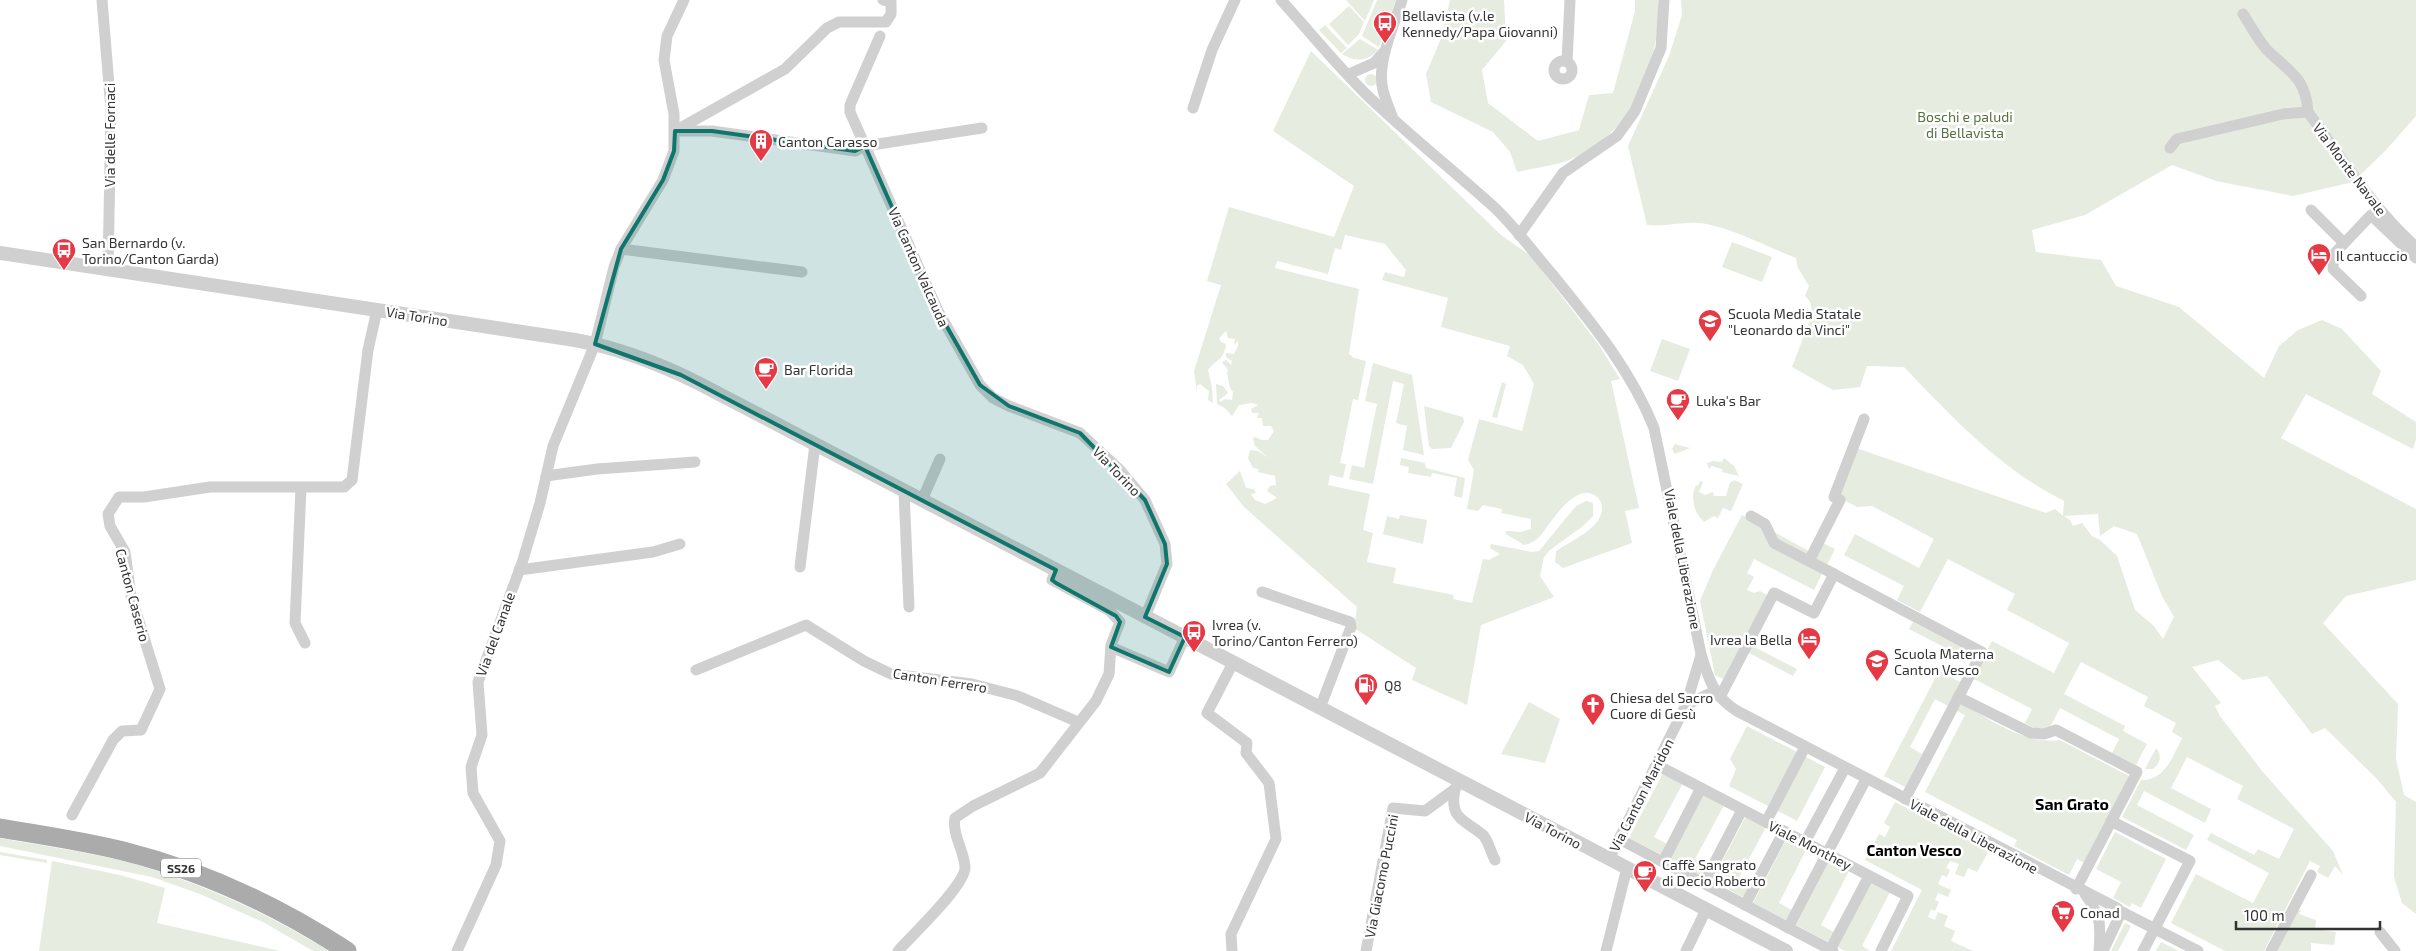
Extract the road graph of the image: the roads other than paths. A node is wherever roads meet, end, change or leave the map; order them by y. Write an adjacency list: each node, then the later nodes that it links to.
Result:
1 (102, 0): 28 (street, Via delle Fornaci)
2 (684, 0): 18 (street)
3 (883, 0): 18 (street)
4 (1235, 0): 14 (street)
5 (1281, 0): 13 (street, Viale della Liberazione)
6 (1402, 0): 11 (street)
7 (1570, 0): 12 (street)
8 (1664, 0): 22 (street)
9 (2243, 14): 15 (street, Via Monte Navale)
10 (880, 36): 19 (street, Via Canton Valcauda)
11 (1385, 51): 13 (street); 16 (street)
12 (1567, 62)
13 (1349, 74): 16 (street, Viale della Liberazione)
14 (1193, 108)
15 (2308, 112): 20 (street); 24 (street, Via Monte Navale)
16 (1394, 120): 22 (street, Viale della Liberazione)
17 (982, 128): 19 (street)
18 (675, 131): 19 (street); 25 (street)
19 (865, 146): 33 (street, Via Canton Valcauda)
20 (2170, 148)
21 (2310, 210): 23 (street)
22 (1519, 235): 55 (street, Viale della Liberazione)
23 (2344, 243): 27 (street, Via Monte Navale); 30 (street, Via Monte Navale)
24 (2416, 247)
25 (621, 249): 29 (street); 32 (street)
26 (0, 253): 28 (street, Via Torino)
27 (2416, 258)
28 (108, 270): 31 (street, Via Torino)
29 (802, 272)
30 (2361, 296)
31 (377, 310): 32 (street, Via Torino); 39 (street, Canton Caserio)
32 (595, 344): 35 (street, Via Torino); 38 (street, Via del Canale)
33 (980, 385): 51 (street, Via Torino)
34 (1864, 419): 44 (street)
35 (815, 444): 40 (street, Via Torino); 45 (street)
36 (940, 459): 41 (street)
37 (695, 462): 38 (street)
38 (546, 476): 46 (street, Via del Canale)
39 (301, 488): 53 (street); 71 (street, Canton Caserio)
40 (904, 491): 41 (street, Via Torino); 50 (street)
41 (922, 500): 47 (street, Via Torino)
42 (1751, 516): 44 (street)
43 (680, 544): 46 (street)
44 (1809, 561): 48 (street)
45 (800, 567)
46 (519, 570): 96 (street, Via del Canale)
47 (1056, 570): 51 (street, Via Torino); 54 (street)
48 (1834, 574): 58 (street); 59 (street)
49 (1262, 592): 61 (street)
50 (908, 608)
51 (1145, 617): 52 (street, Via Torino)
52 (1185, 637): 54 (street); 56 (street, Via Torino)
53 (305, 643)
54 (1111, 648): 62 (street)
55 (1701, 654): 58 (street, Viale della Liberazione); 60 (street, Via Canton Maridon)
56 (1233, 663): 61 (street, Via Torino); 98 (street)
57 (696, 670): 62 (street, Canton Ferrero)
58 (1717, 694): 60 (street); 63 (street, Viale della Liberazione)
59 (1958, 697): 69 (street); 72 (street)
60 (1686, 705): 64 (street, Via Canton Maridon)
61 (1320, 708): 67 (street, Via Torino)
62 (1078, 722): 97 (street)
63 (1805, 747): 65 (street, Viale della Liberazione); 73 (street)
64 (1657, 765): 68 (street, Viale Monthey); 76 (street, Via Canton Maridon)
65 (1845, 768): 66 (street, Viale della Liberazione); 77 (street)
66 (1866, 779): 69 (street, Viale della Liberazione); 78 (street)
67 (1457, 785): 79 (street, Via Torino); 80 (street); 99 (street, Via Giacomo Puccini)
68 (1702, 788): 70 (street, Viale Monthey); 81 (street)
69 (1905, 800): 86 (street, Viale della Liberazione)
70 (1742, 810): 73 (street, Viale Monthey); 85 (street)
71 (72, 815)
72 (2111, 821): 86 (street); 91 (street)
73 (1766, 822): 75 (street, Viale Monthey)
74 (0, 828): 95 (main road, SS26)
75 (1784, 832): 77 (street, Viale Monthey); 87 (street)
76 (1619, 839): 79 (street, Via Canton Maridon); 81 (street)
77 (1805, 842): 78 (street, Viale Monthey)
78 (1827, 854): 84 (street, Viale Monthey); 90 (street)
79 (1609, 859): 82 (street, Via Torino)
80 (1494, 860)
81 (1663, 862): 85 (street)
82 (1627, 868): 88 (street, Via Torino); 93 (street)
83 (2311, 875): 107 (street)
84 (1869, 876): 94 (street); 102 (street, Viale Monthey)
85 (1704, 883): 87 (street)
86 (2081, 891): 89 (street, Viale della Liberazione); 103 (street, Viale della Liberazione)
87 (1746, 905): 90 (street)
88 (1706, 910): 100 (street); 101 (street, Via Torino)
89 (2120, 911): 91 (street, Viale della Liberazione); 104 (street)
90 (1788, 928): 94 (street)
91 (2154, 928): 105 (street); 106 (street, Viale della Liberazione)
92 (2380, 932): 108 (street)
93 (1610, 949)
94 (1832, 950)
95 (347, 951)
96 (457, 951)
97 (898, 951)
98 (1232, 951)
99 (1366, 951)
100 (1686, 951)
101 (1786, 951)
102 (1881, 951)
103 (2098, 951)
104 (2103, 951)
105 (2143, 951)
106 (2198, 951)
107 (2271, 951)
108 (2395, 951)

